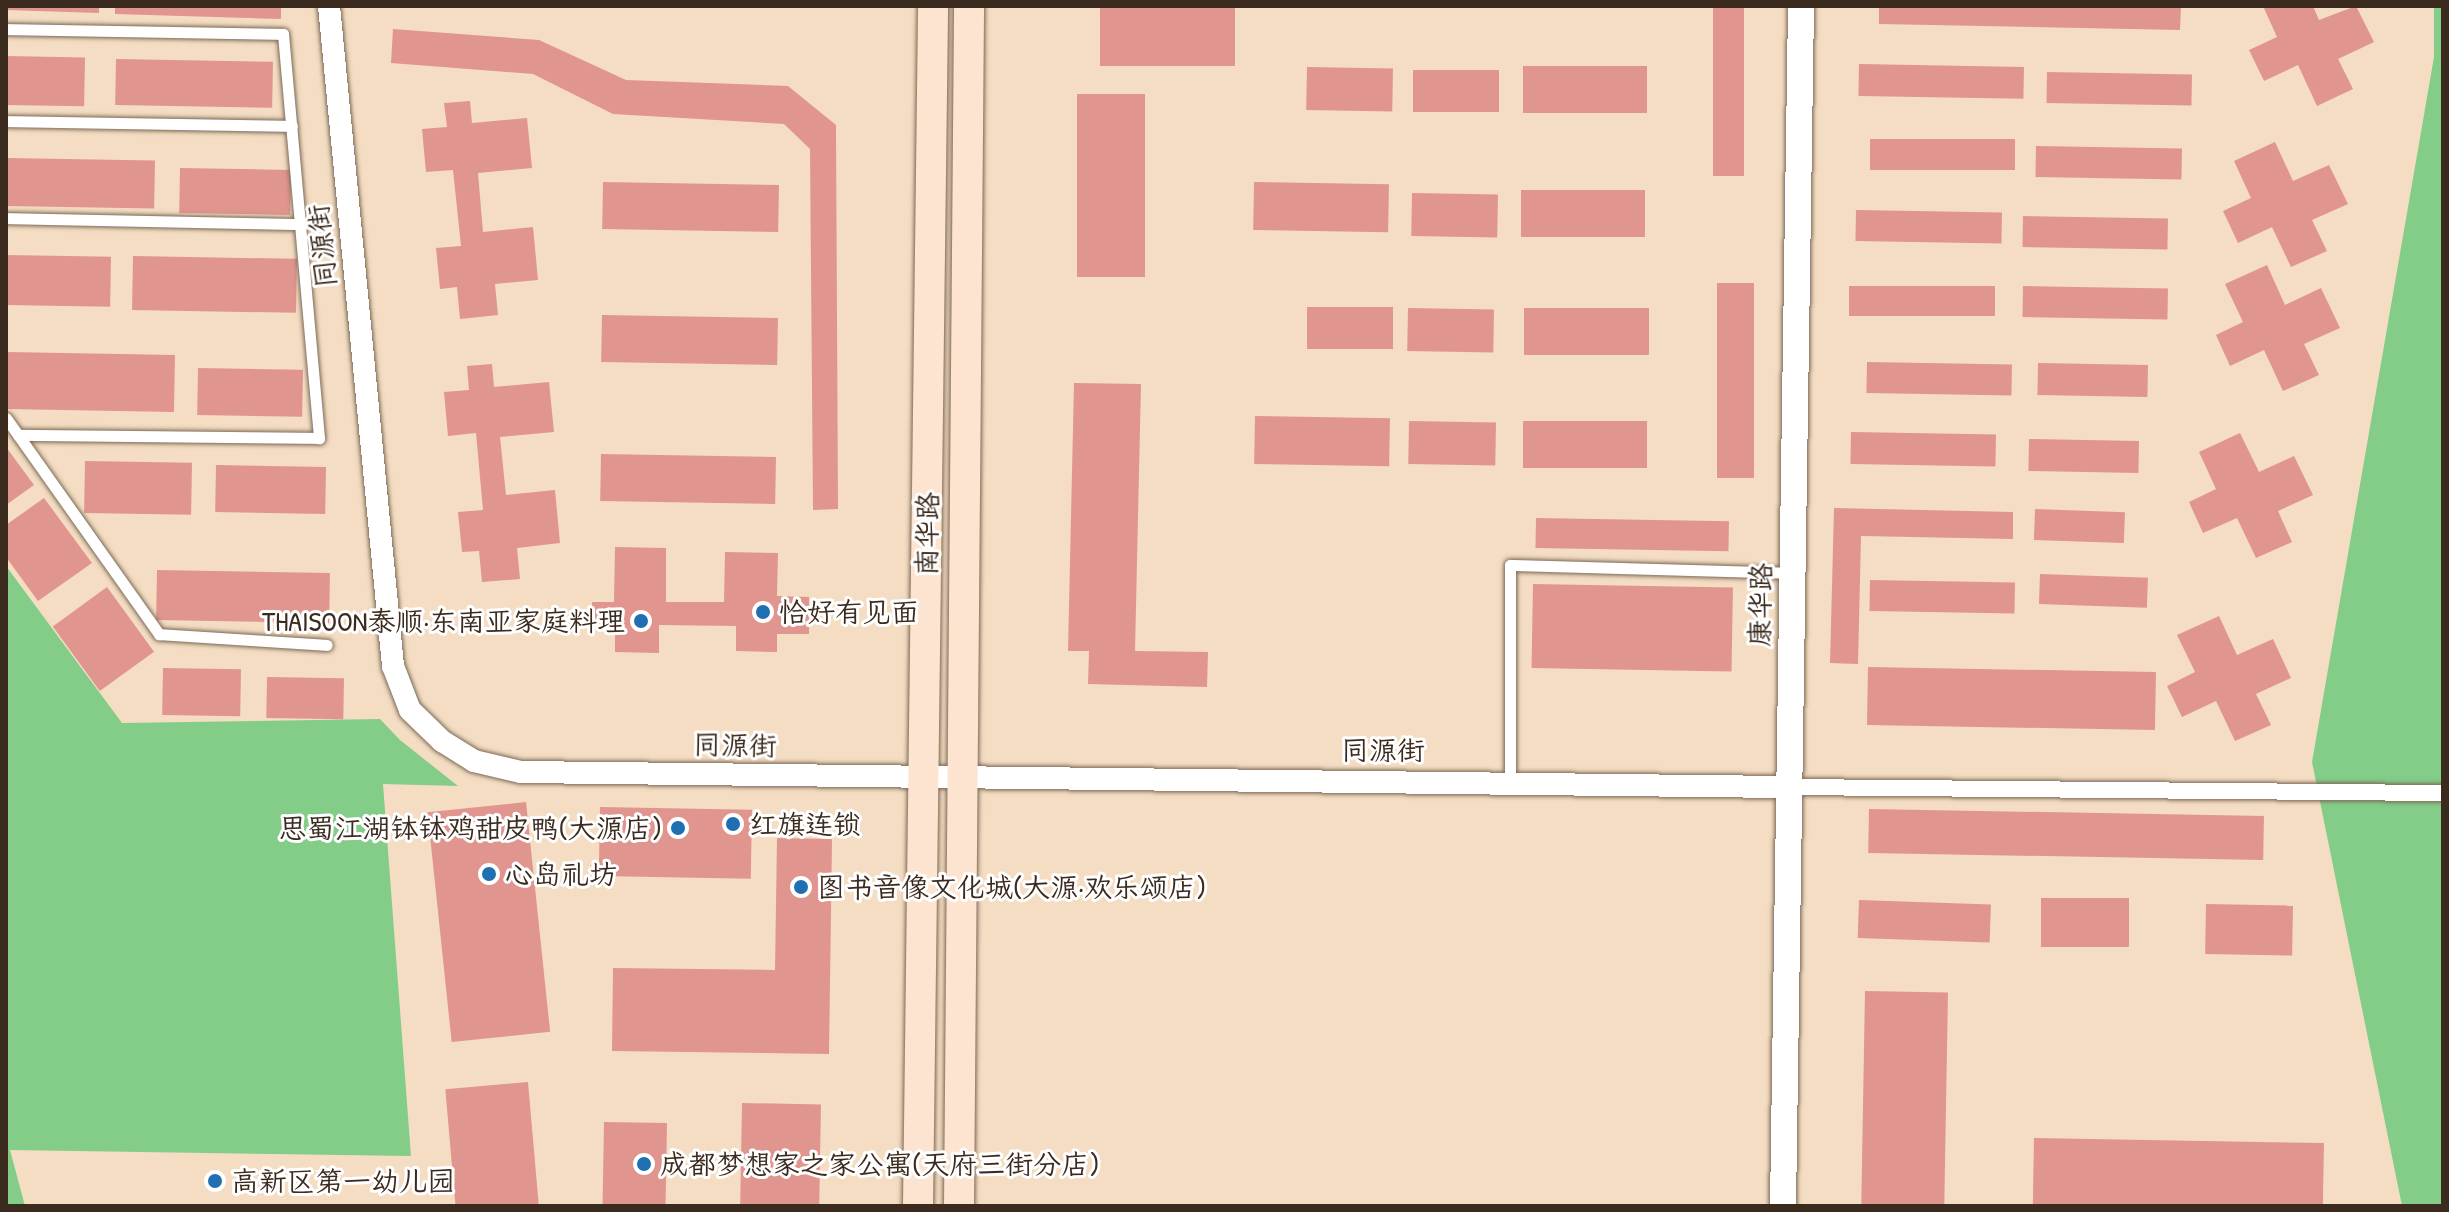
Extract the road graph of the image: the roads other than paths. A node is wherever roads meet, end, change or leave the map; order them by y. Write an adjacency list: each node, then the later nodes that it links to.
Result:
1 (329, 6): 14 (street, 同源街)
2 (933, 6): 14 (main road, 南华路)
3 (969, 6): 15 (main road, 南华路)
4 (1801, 6): 12 (street, 康华路)
5 (6, 29): 7 (lane)
6 (6, 121): 7 (lane)
7 (292, 126): 9 (lane)
8 (6, 218): 9 (lane)
9 (300, 224): 11 (lane)
10 (6, 418): 11 (lane)
11 (18, 435): 13 (lane)
12 (1793, 573): 16 (lane); 17 (street, 康华路)
13 (327, 645)
14 (924, 778): 15 (street, 同源街); 19 (main road, 南华路)
15 (964, 778): 16 (street, 同源街); 20 (main road, 南华路)
16 (1510, 781): 17 (street, 同源街)
17 (1789, 787): 18 (street); 21 (street, 康华路)
18 (2443, 793)
19 (918, 1206)
20 (959, 1206)
21 (1783, 1206)

